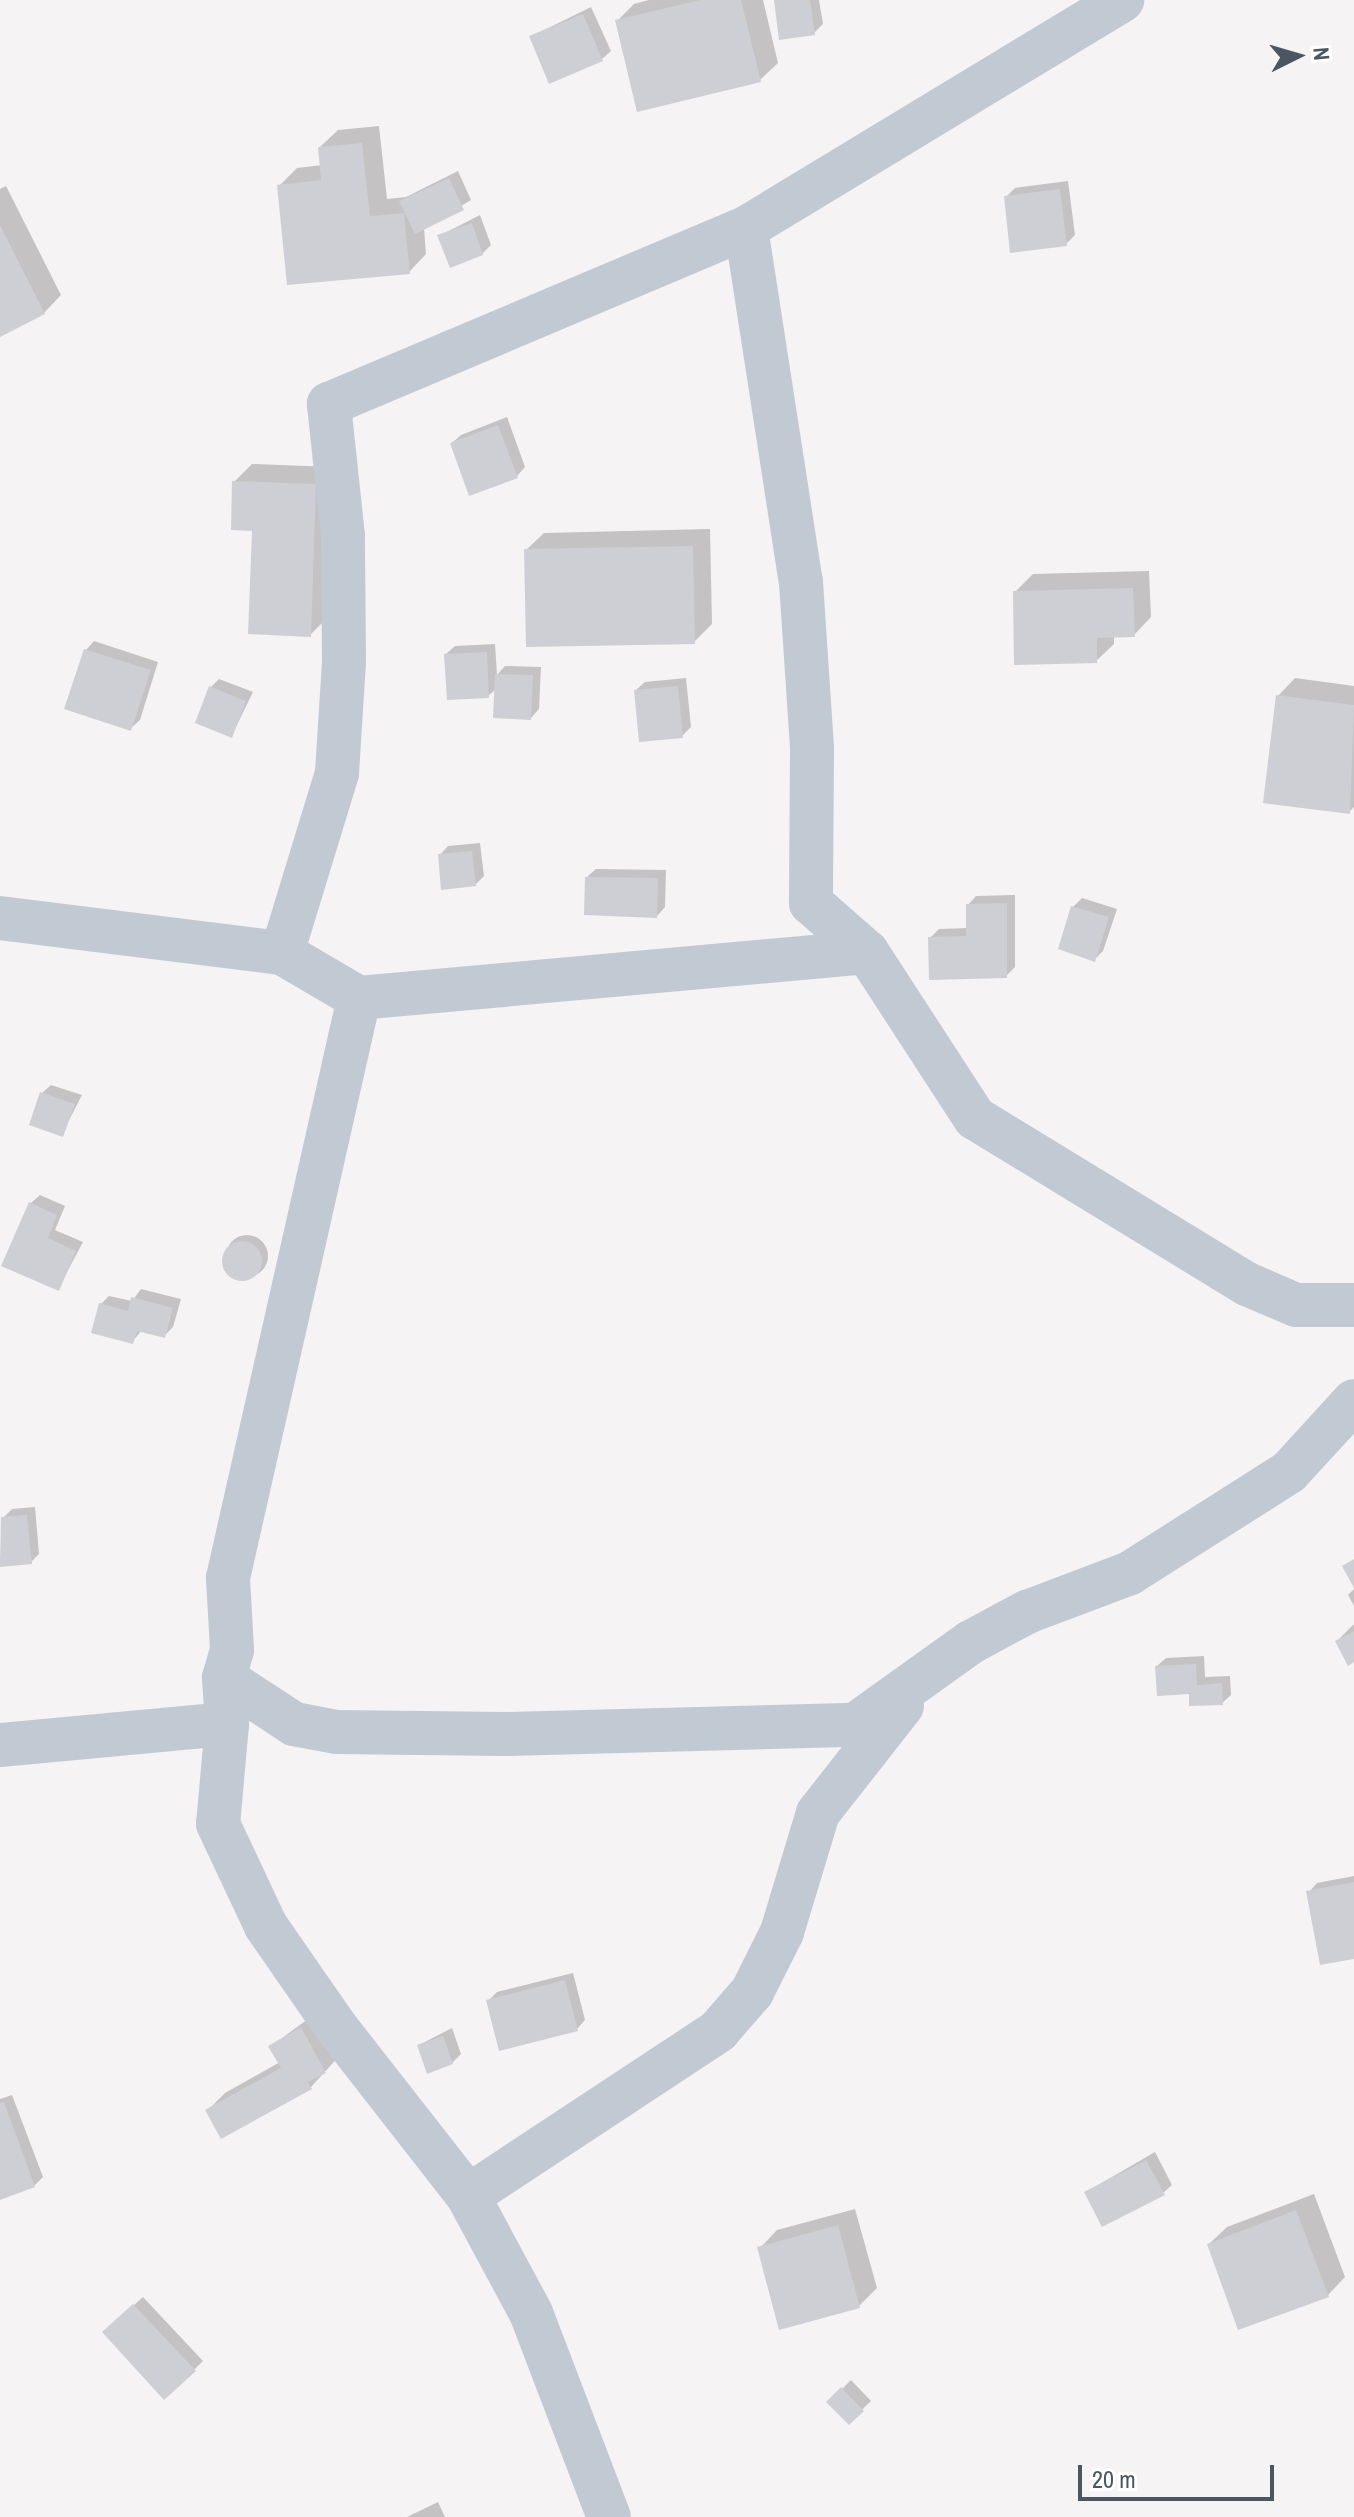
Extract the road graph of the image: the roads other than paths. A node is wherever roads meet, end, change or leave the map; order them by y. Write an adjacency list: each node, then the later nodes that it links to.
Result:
1 (1122, 0): 2 (street)
2 (746, 228): 4 (street); 5 (street)
3 (0, 918): 5 (street)
4 (867, 952): 6 (street); 7 (street)
5 (282, 953): 6 (street)
6 (359, 998): 10 (street)
7 (1354, 1305)
8 (1354, 1401): 9 (street)
9 (928, 1673): 10 (street); 13 (street)
10 (224, 1678): 11 (street)
11 (227, 1724): 12 (street); 13 (street)
12 (0, 1745)
13 (468, 2196): 14 (street)
14 (609, 2517)

